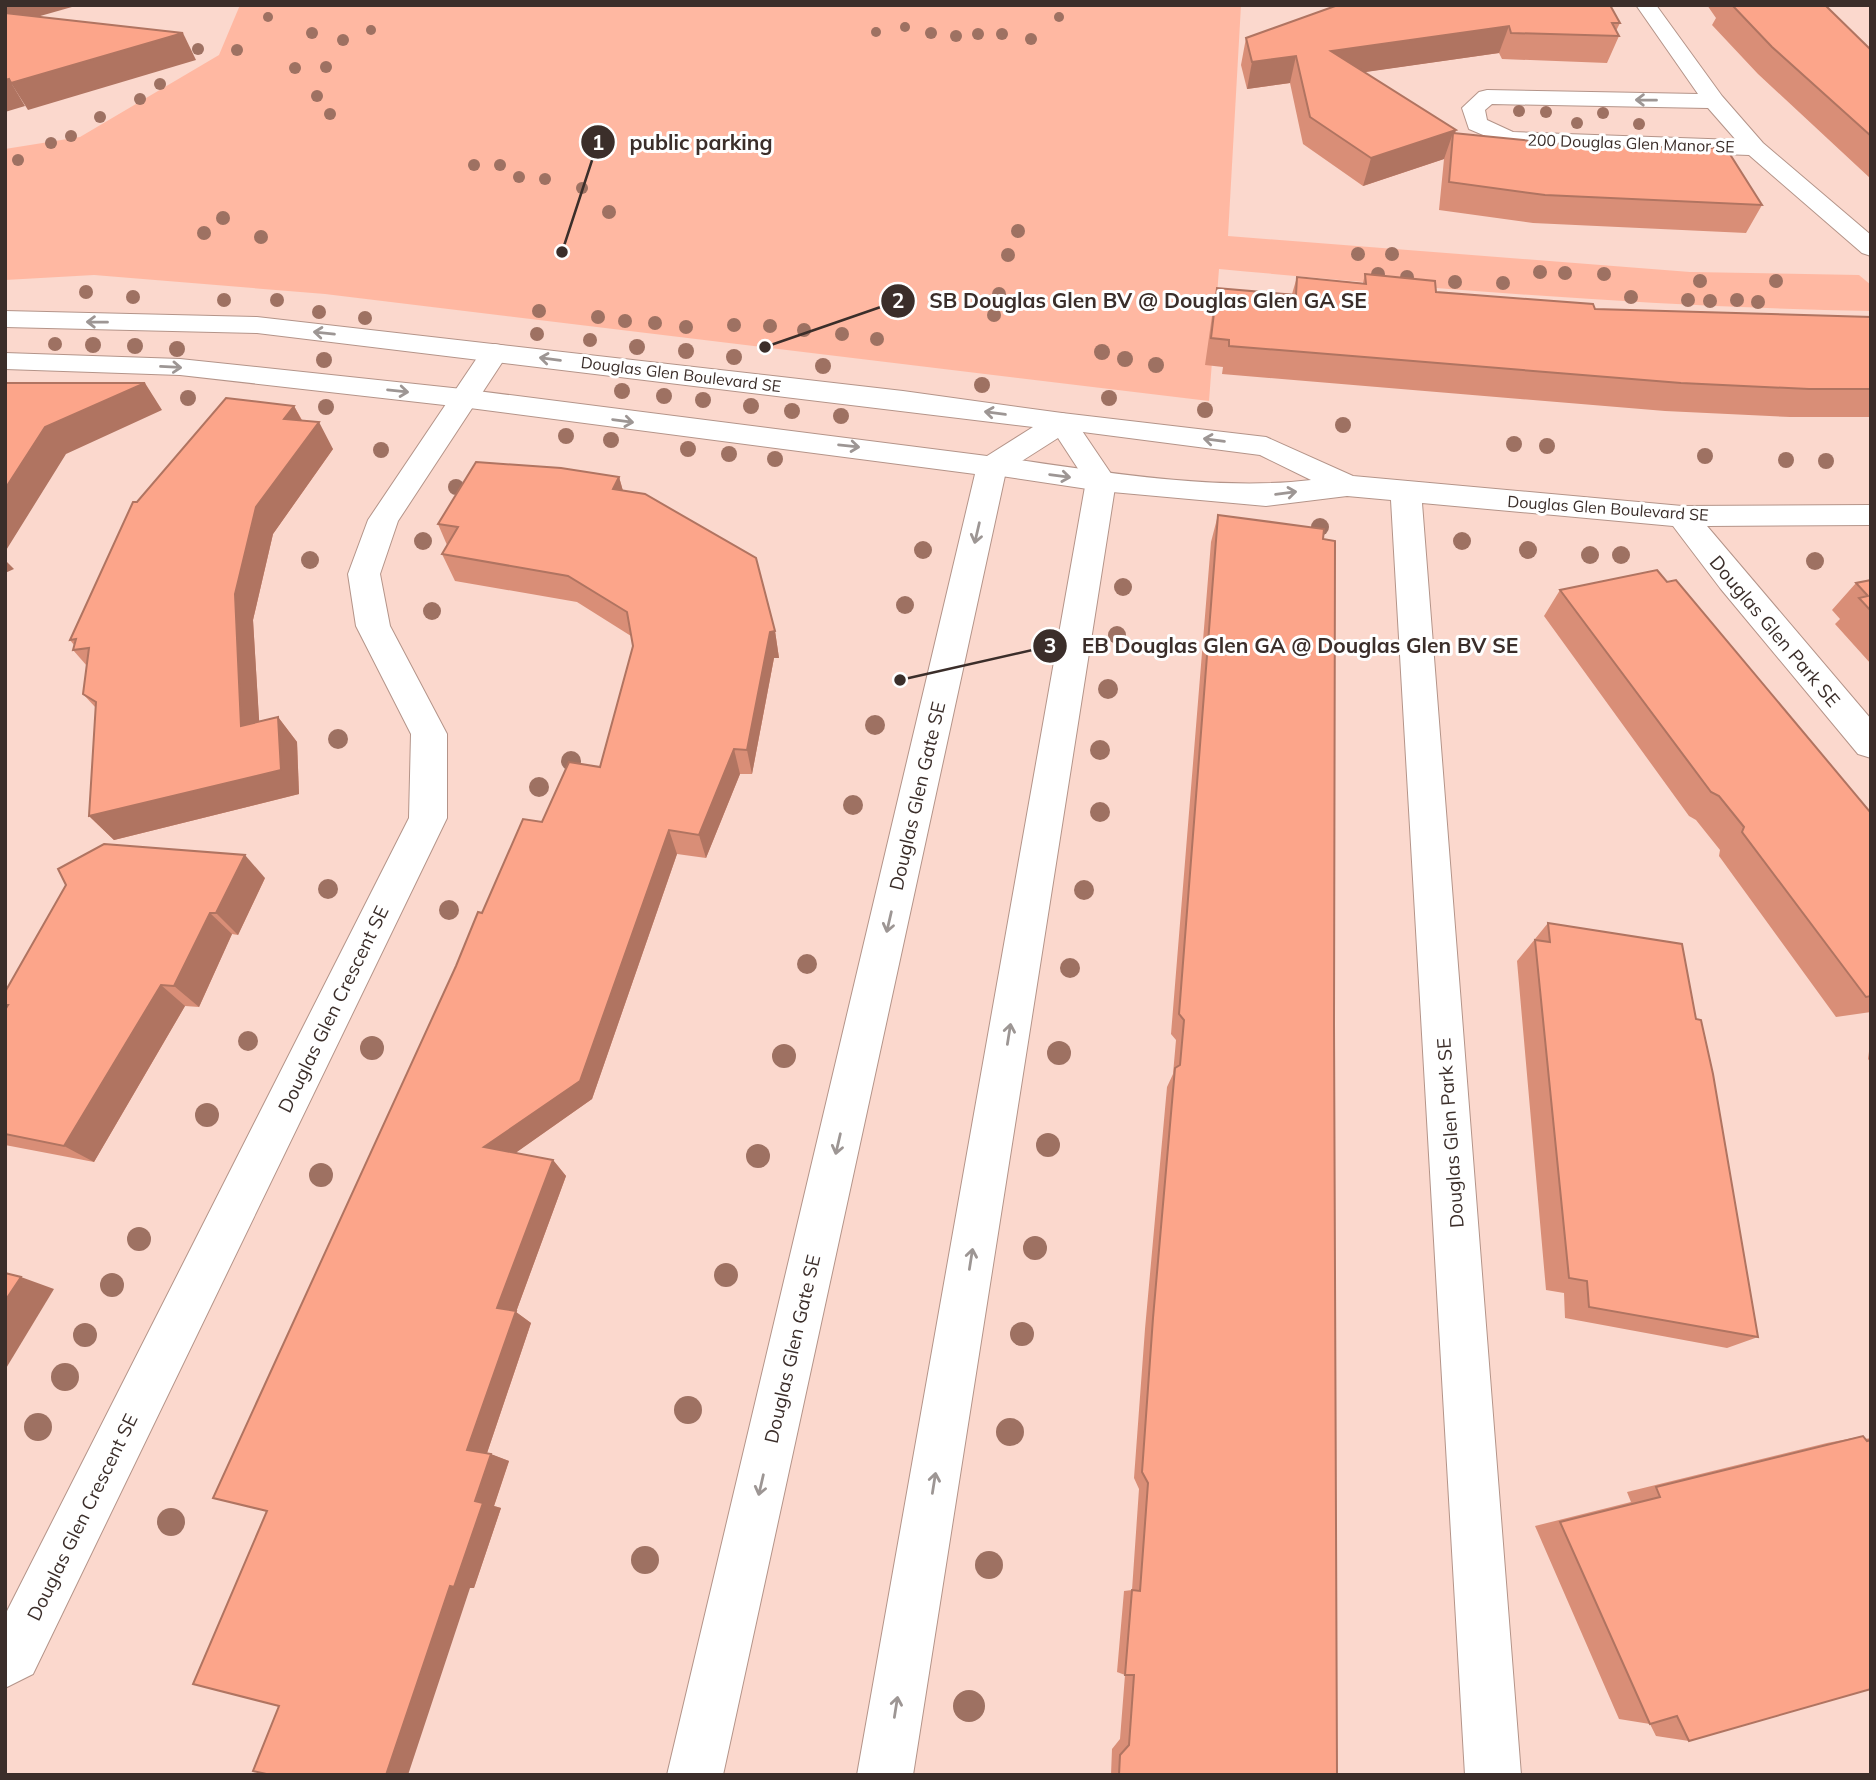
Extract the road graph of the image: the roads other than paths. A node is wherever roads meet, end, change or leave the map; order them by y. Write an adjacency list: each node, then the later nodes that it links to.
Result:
1 (1646, 5): 2 (street)
2 (1714, 101): 3 (street); 3 (street, 200 Douglas Glen Manor SE, one-way to 3)
3 (1755, 148): 4 (street)
4 (1871, 248)
5 (5, 319): 6 (street, Douglas Glen Boulevard SE, one-way to 5)
6 (495, 352): 8 (street, Douglas Glen Crescent SE); 9 (street, Douglas Glen Boulevard SE, one-way to 6)
7 (5, 361): 8 (street, Douglas Glen Boulevard SE, one-way to 8)
8 (462, 398): 10 (street, Douglas Glen Boulevard SE, one-way to 10); 17 (street, Douglas Glen Crescent SE)
9 (1062, 422): 10 (street); 11 (street); 12 (street, Douglas Glen Boulevard SE, one-way to 9)
10 (992, 466): 11 (street, Douglas Glen Boulevard SE, one-way to 11); 18 (street, Douglas Glen Gate SE, one-way to 18)
11 (1101, 481): 12 (street, Douglas Glen Boulevard SE, one-way to 12); 19 (street, one-way to 11)
12 (1347, 486): 13 (street, Douglas Glen Boulevard SE)
13 (1406, 492): 15 (street, Douglas Glen Boulevard SE); 20 (street, Douglas Glen Park SE)
14 (1871, 515): 15 (street, Douglas Glen Boulevard SE)
15 (1682, 516): 16 (street, Douglas Glen Park SE)
16 (1871, 744)
17 (5, 1661)
18 (695, 1775)
19 (885, 1775)
20 (1493, 1775)

